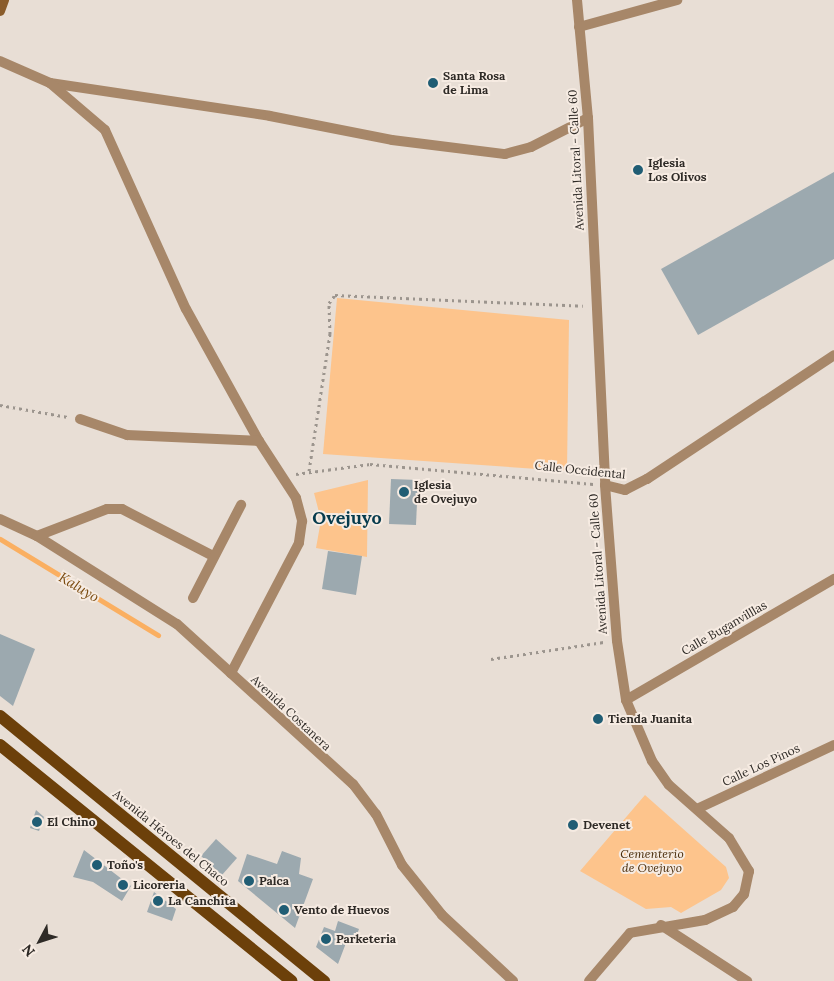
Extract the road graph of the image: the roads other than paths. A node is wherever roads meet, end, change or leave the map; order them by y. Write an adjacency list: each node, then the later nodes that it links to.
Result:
1 (4, 0): 4 (main road)
2 (577, 0): 5 (street, Avenida Litoral - Calle 60)
3 (677, 0): 5 (street)
4 (0, 11)
5 (578, 27): 8 (street, Avenida Litoral - Calle 60)
6 (0, 61): 7 (street)
7 (50, 83): 8 (street); 11 (street)
8 (588, 118): 12 (street, Avenida Litoral - Calle 60)
9 (834, 355): 12 (street, Calle Occidental)
10 (80, 419): 11 (street)
11 (259, 441): 19 (street)
12 (605, 485): 20 (street, Avenida Litoral - Calle 60)
13 (241, 505): 16 (street)
14 (0, 519): 15 (street, Avenida Costanera)
15 (37, 536): 16 (street); 19 (street, Avenida Costanera)
16 (213, 556): 18 (street)
17 (834, 579): 20 (street, Calle Buganvilllas)
18 (193, 598)
19 (231, 673): 28 (street, Avenida Costanera)
20 (626, 700): 24 (street, Avenida Litoral - Calle 60)
21 (0, 716): 27 (main road, Avenida Héroes del Chaco)
22 (0, 745): 26 (main road)
23 (834, 745): 24 (street, Calle Los Pinos)
24 (699, 808): 25 (street, Avenida Litoral - Calle 60)
25 (660, 924): 29 (street, Avenida Litoral - Calle 60); 30 (street)
26 (291, 981)
27 (324, 981)
28 (513, 981)
29 (589, 981)
30 (747, 981)

